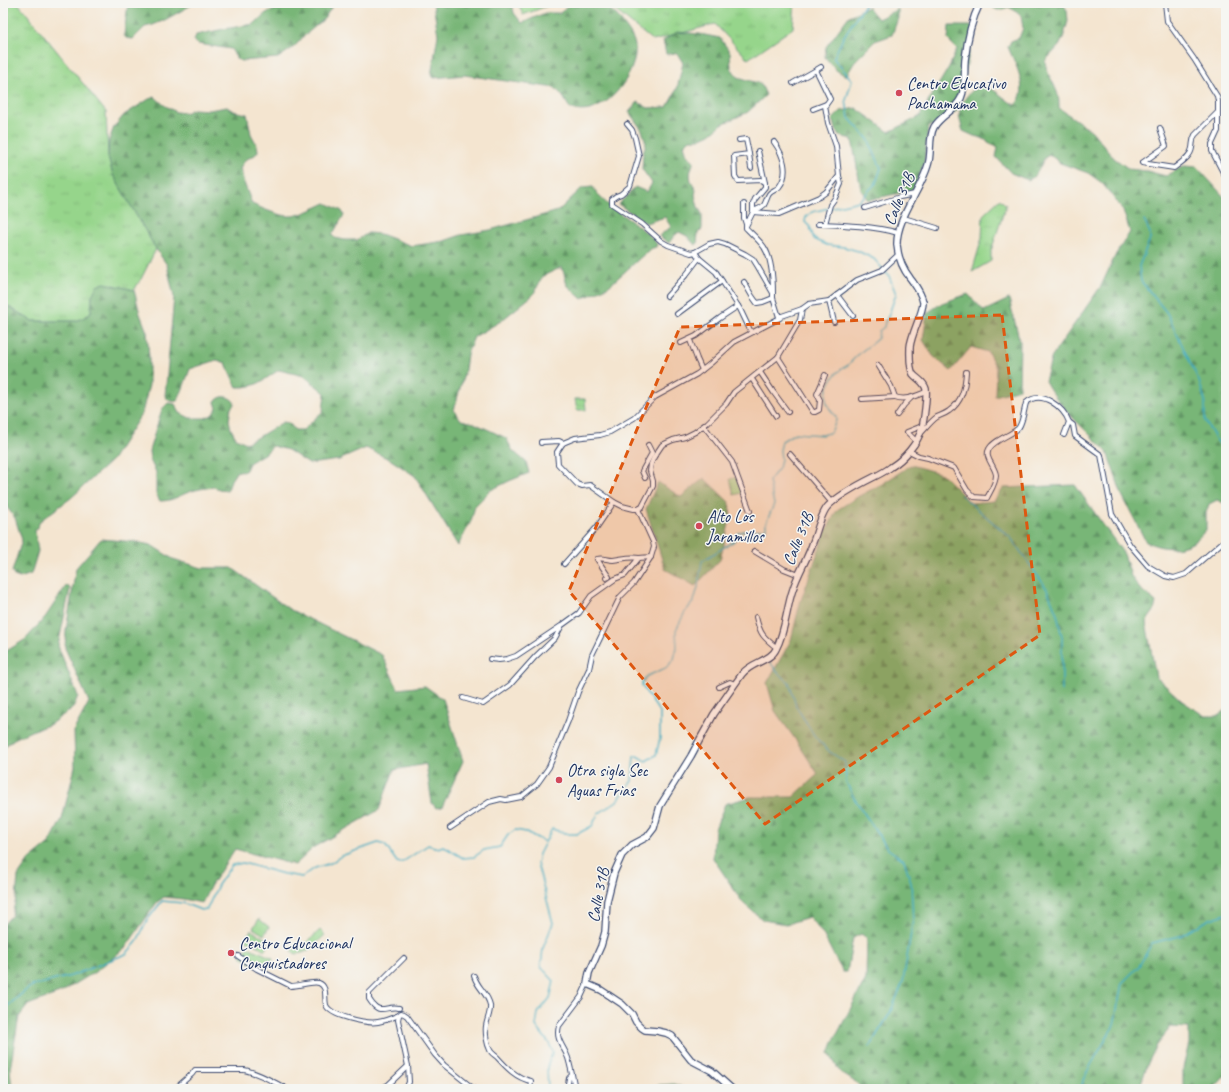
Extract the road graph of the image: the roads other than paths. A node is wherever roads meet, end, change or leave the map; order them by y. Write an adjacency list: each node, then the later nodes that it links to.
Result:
1 (980, 3): 21 (street, Calle 31B)
2 (1165, 3): 8 (street)
3 (821, 67): 4 (street)
4 (816, 70): 5 (street); 6 (street)
5 (793, 83)
6 (826, 104): 7 (street); 18 (street)
7 (813, 109)
8 (1218, 112): 10 (street); 19 (street)
9 (627, 124): 31 (street)
10 (1160, 128)
11 (739, 140): 14 (street)
12 (774, 142): 24 (street)
13 (758, 151): 20 (street)
14 (749, 154): 16 (street); 17 (street)
15 (728, 156): 16 (street)
16 (734, 156): 20 (street)
17 (751, 168)
18 (839, 176): 24 (street); 28 (street)
19 (1226, 178)
20 (765, 183): 24 (street)
21 (915, 194): 23 (street); 25 (street, Calle 31B)
22 (744, 204): 26 (street)
23 (865, 208)
24 (753, 212): 26 (street)
25 (904, 218): 29 (street); 30 (street, Calle 31B)
26 (746, 224): 38 (street)
27 (818, 224): 28 (street)
28 (825, 224): 30 (street)
29 (937, 228)
30 (898, 233): 32 (street, Calle 31B)
31 (695, 252): 33 (street); 38 (street)
32 (899, 254): 36 (street); 56 (street, Calle 31B)
33 (699, 258): 34 (street); 37 (street)
34 (722, 281): 40 (street); 42 (street)
35 (744, 282): 38 (street)
36 (837, 295): 39 (street); 43 (street)
37 (667, 296)
38 (773, 296): 44 (street)
39 (829, 301): 41 (street); 45 (street)
40 (738, 306): 46 (street); 47 (street)
41 (802, 309): 44 (street); 49 (street)
42 (677, 314)
43 (853, 316)
44 (779, 317): 46 (street)
45 (834, 322)
46 (751, 332): 51 (street)
47 (690, 340): 48 (street); 51 (street)
48 (681, 344)
49 (778, 358): 52 (street); 54 (street)
50 (878, 365): 57 (street)
51 (702, 370): 70 (street)
52 (760, 372): 55 (street); 60 (street)
53 (966, 372): 66 (street)
54 (825, 375)
55 (752, 379): 62 (street); 64 (street)
56 (926, 392): 58 (street); 65 (street, Calle 31B)
57 (895, 397): 58 (street); 59 (street)
58 (913, 397): 61 (street)
59 (862, 399)
60 (788, 412)
61 (897, 415)
62 (776, 416)
63 (1069, 422): 67 (street); 72 (street); 79 (street)
64 (704, 426): 77 (street); 78 (street)
65 (922, 426): 66 (street, Calle 31B); 68 (street)
66 (920, 433): 68 (street, Calle 31B)
67 (1064, 435)
68 (916, 442): 72 (street, Calle 31B)
69 (541, 443): 70 (street)
70 (563, 443): 75 (street)
71 (648, 445): 74 (street)
72 (909, 451): 76 (street, Calle 31B)
73 (790, 454): 76 (street)
74 (646, 478)
75 (614, 502): 77 (street); 83 (street)
76 (832, 503): 84 (street, Calle 31B)
77 (638, 509): 81 (street)
78 (750, 511)
79 (1226, 539)
80 (754, 551): 84 (street)
81 (651, 556): 82 (street); 93 (street)
82 (639, 558): 85 (street); 87 (street)
83 (564, 564)
84 (799, 575): 88 (street, Calle 31B)
85 (606, 578)
86 (756, 616): 88 (street)
87 (561, 626): 89 (street); 92 (street)
88 (777, 648): 90 (street, Calle 31B)
89 (490, 659)
90 (735, 684): 91 (street); 97 (street, Calle 31B)
91 (719, 687)
92 (463, 698)
93 (450, 828)
94 (238, 956): 99 (street)
95 (404, 958): 98 (street)
96 (474, 976): 107 (street)
97 (587, 984): 101 (street, Calle 31B); 110 (street)
98 (399, 1008)
99 (399, 1015): 100 (street); 106 (street)
100 (408, 1066): 104 (street); 105 (street)
101 (572, 1075): 108 (street); 109 (street, Calle 31B)
102 (174, 1089): 103 (street)
103 (287, 1089)
104 (380, 1089)
105 (406, 1089)
106 (474, 1089)
107 (530, 1089)
108 (567, 1089)
109 (574, 1089)
110 (732, 1089)

